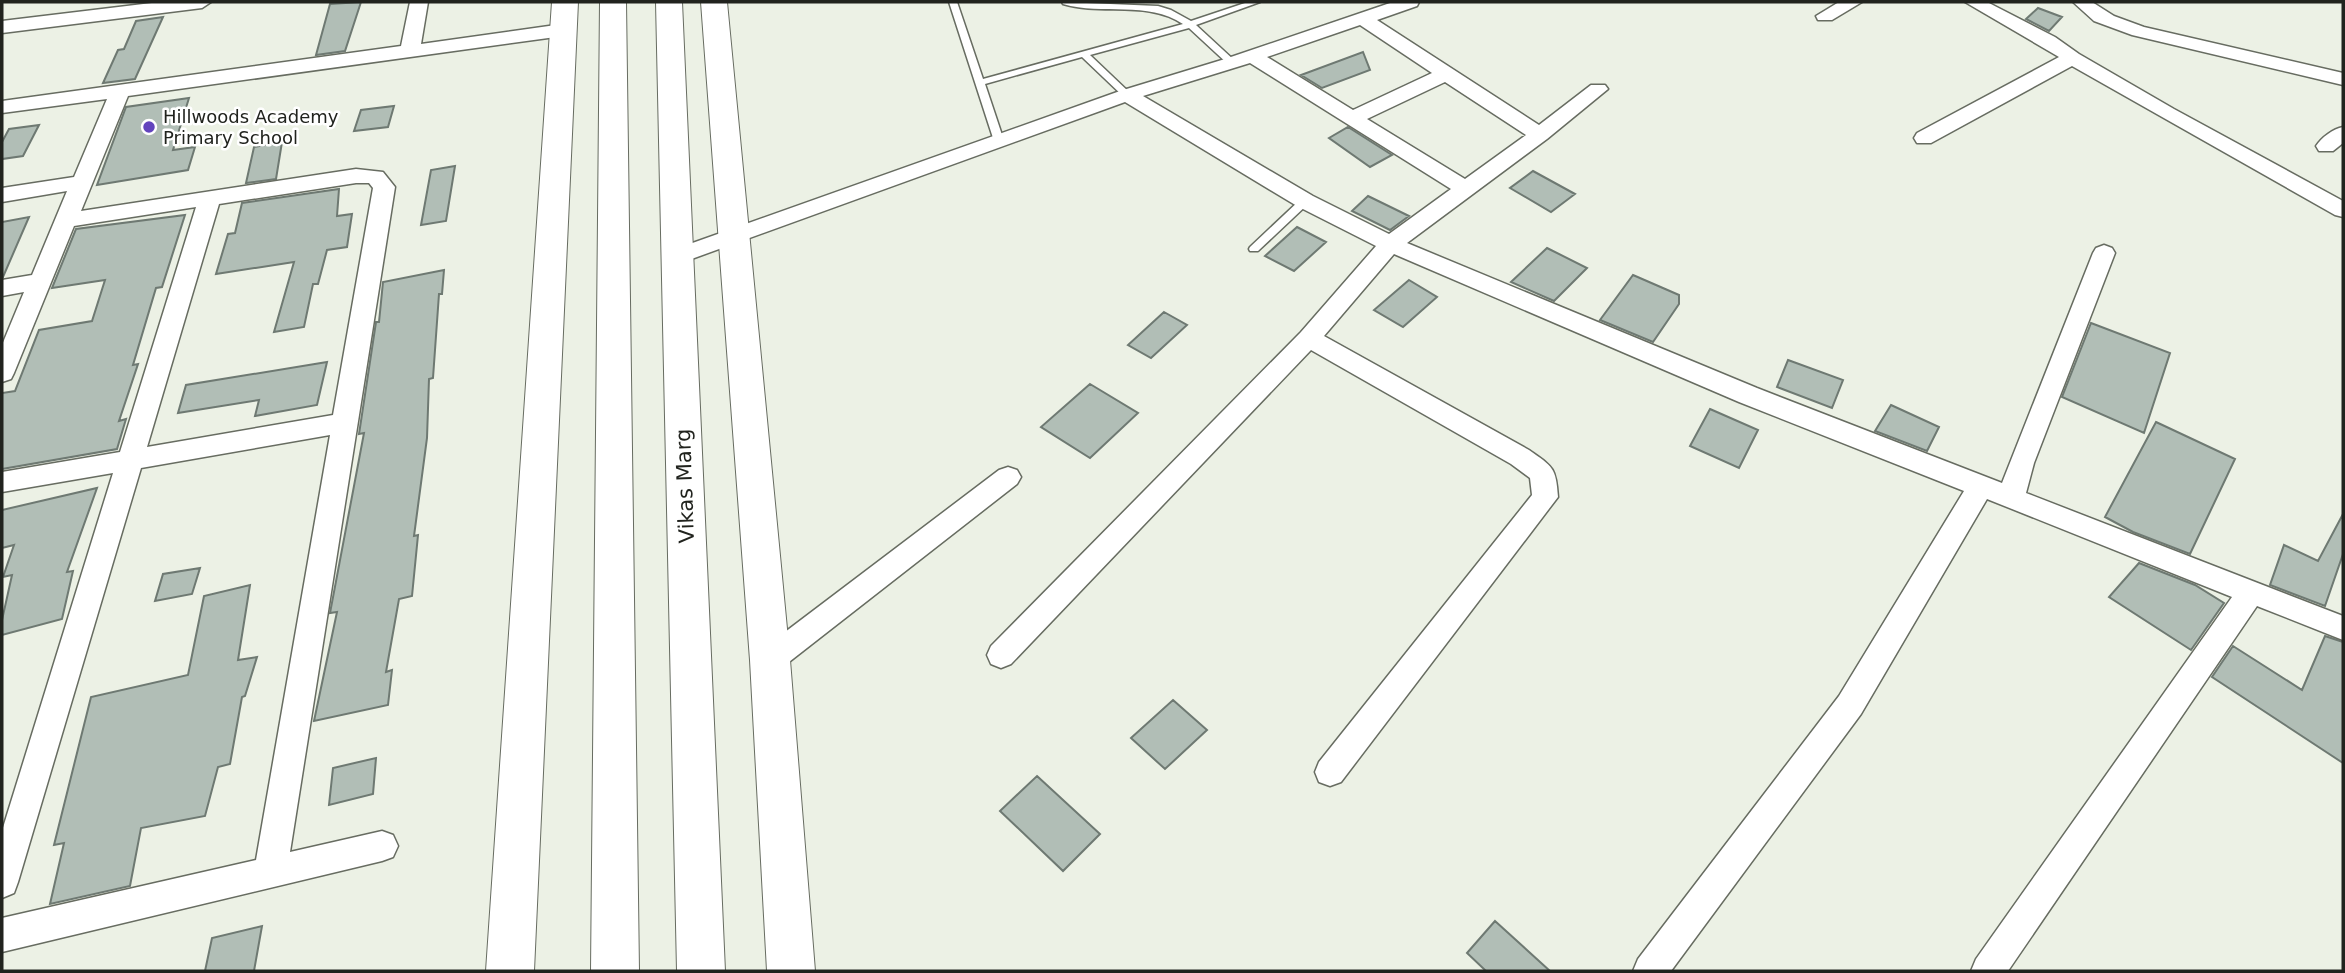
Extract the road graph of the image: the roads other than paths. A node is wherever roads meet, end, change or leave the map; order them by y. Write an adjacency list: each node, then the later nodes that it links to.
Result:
1 (202, 2): 17 (street)
2 (419, 2): 18 (street)
3 (612, 2): 68 (main road)
4 (669, 2): 46 (main road, Vikas Marg)
5 (714, 2): 42 (main road)
6 (953, 2): 24 (lane)
7 (1066, 2): 16 (lane)
8 (1256, 2): 16 (lane)
9 (1410, 2): 15 (street)
10 (1853, 2): 14 (street)
11 (1974, 2): 20 (street)
12 (2082, 2): 23 (street)
13 (564, 16): 18 (street); 67 (main road)
14 (1825, 16)
15 (1362, 18): 21 (street); 22 (street)
16 (1189, 25): 19 (lane); 21 (lane)
17 (2, 27)
18 (410, 51): 26 (street)
19 (1083, 54): 24 (lane); 27 (lane)
20 (2072, 58): 32 (street); 40 (street)
21 (1241, 60): 27 (street); 29 (street)
22 (1446, 74): 29 (street); 31 (street)
23 (2343, 79)
24 (979, 83): 33 (lane)
25 (1598, 89): 31 (street)
26 (120, 91): 28 (street); 35 (street)
27 (1127, 95): 33 (street); 39 (street)
28 (2, 107)
29 (1352, 118): 36 (street)
30 (2343, 133): 34 (street)
31 (1540, 135): 36 (street)
32 (1924, 138)
33 (999, 141): 42 (street)
34 (2326, 146)
35 (82, 183): 37 (street); 41 (street)
36 (1464, 188): 43 (street)
37 (2, 195)
38 (210, 198): 41 (street); 51 (street); 52 (street)
39 (1305, 201): 43 (street); 44 (lane)
40 (2343, 210)
41 (68, 220): 47 (street)
42 (733, 237): 46 (street); 60 (main road)
43 (1390, 244): 49 (street); 55 (street)
44 (1254, 249)
45 (2104, 253): 56 (street)
46 (678, 256): 69 (main road, Vikas Marg)
47 (40, 281): 48 (street); 50 (street)
48 (2, 288)
49 (1309, 338): 59 (street); 61 (street)
50 (2, 373)
51 (345, 423): 52 (street); 63 (street)
52 (130, 460): 54 (street); 64 (street)
53 (1008, 477): 60 (street)
54 (2, 482)
55 (1981, 486): 56 (street); 66 (street)
56 (2011, 498): 57 (street)
57 (2251, 592): 58 (street); 71 (street)
58 (2343, 628)
59 (1001, 655)
60 (770, 660): 70 (main road)
61 (1330, 772)
62 (382, 846): 63 (street)
63 (270, 873): 65 (street)
64 (2, 882)
65 (2, 935)
66 (1659, 967)
67 (510, 971)
68 (615, 971)
69 (701, 971)
70 (791, 971)
71 (1988, 971)

